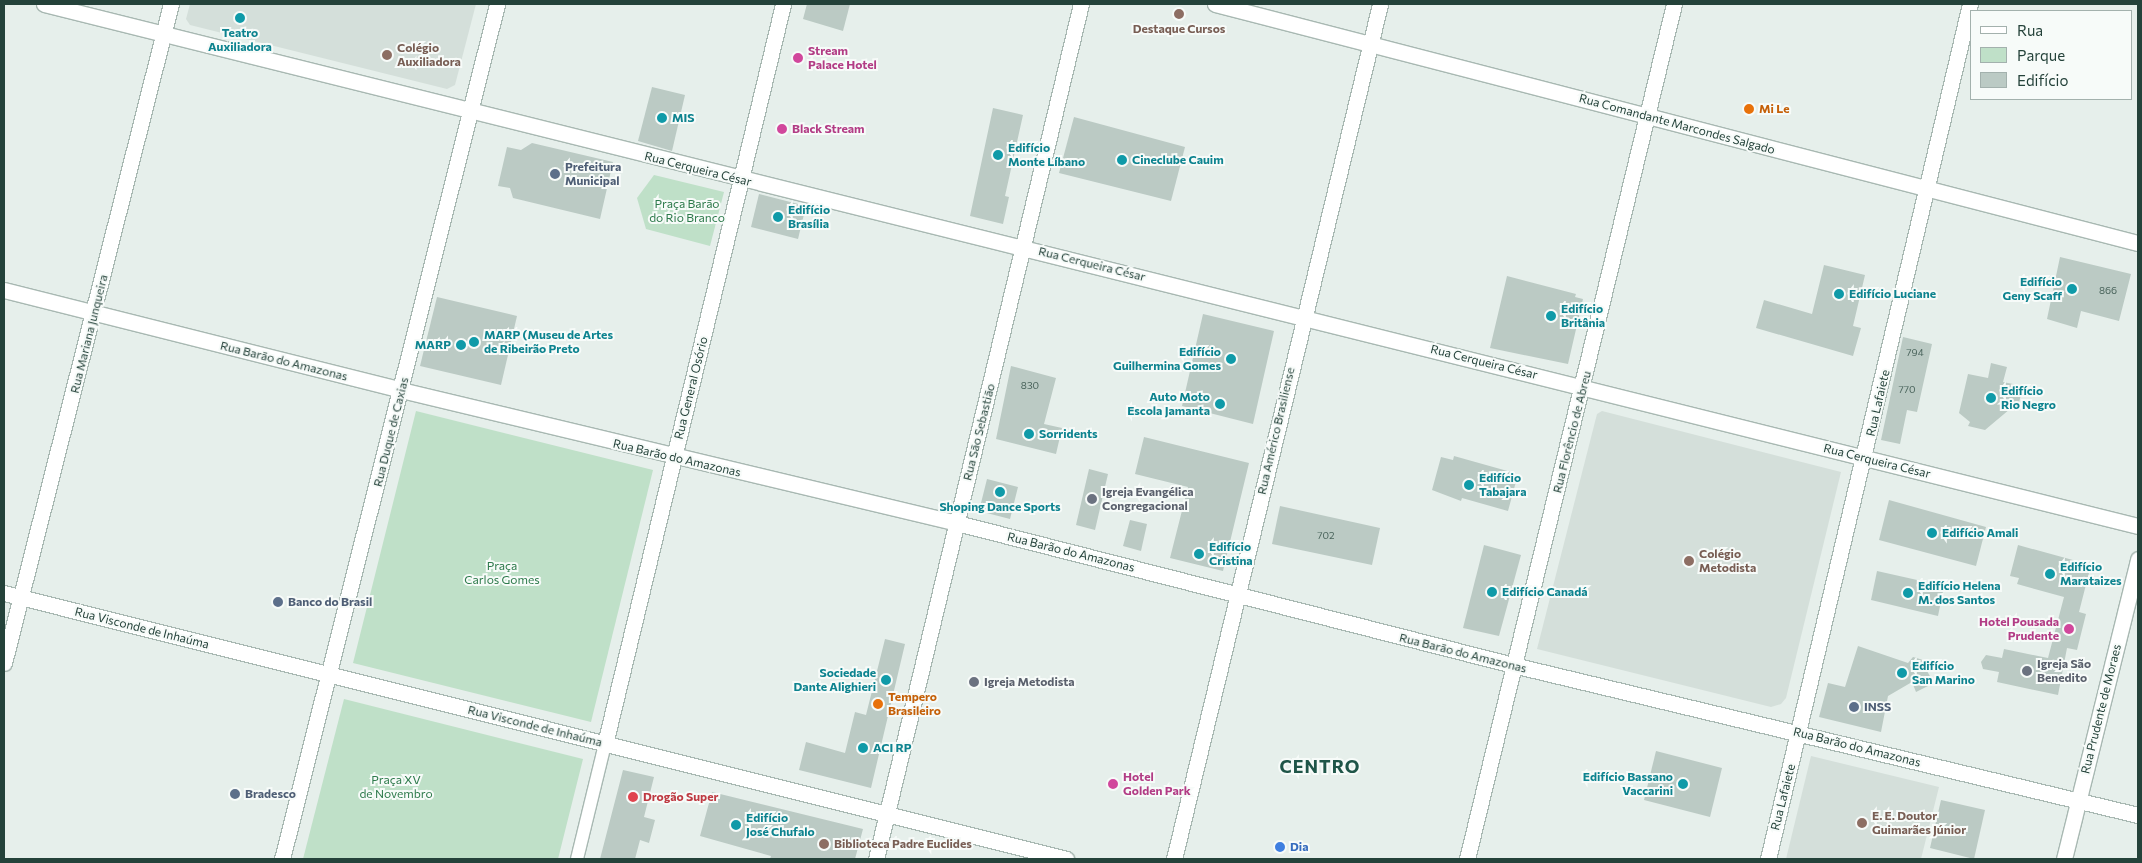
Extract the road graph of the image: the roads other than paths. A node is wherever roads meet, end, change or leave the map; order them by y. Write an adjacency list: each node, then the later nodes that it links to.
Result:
1 (44, 4): 10 (street, Rua Cerqueira César)
2 (171, 4): 10 (street, Rua Mariana Junqueira)
3 (497, 4): 12 (street, Rua Duque de Caxias)
4 (783, 4): 14 (street, Rua General Osório)
5 (1081, 4): 17 (street, Rua São Sebastião)
6 (1215, 4): 11 (street, Rua Comandante Marcondes Salgado)
7 (1380, 4): 11 (street, Rua Américo Brasiliense)
8 (1674, 4): 13 (street, Rua Florêncio de Abreu)
9 (1970, 4): 15 (street, Rua Lafaiete)
10 (164, 34): 12 (street, Rua Cerqueira César); 19 (street, Rua Mariana Junqueira)
11 (1370, 45): 13 (street, Rua Comandante Marcondes Salgado); 20 (street, Rua Américo Brasiliense)
12 (472, 110): 14 (street, Rua Cerqueira César); 22 (street, Rua Duque de Caxias)
13 (1647, 116): 15 (street, Rua Comandante Marcondes Salgado); 21 (street, Rua Florêncio de Abreu)
14 (741, 180): 17 (street, Rua Cerqueira César); 23 (street, Rua General Osório)
15 (1927, 190): 16 (street, Rua Comandante Marcondes Salgado); 24 (street, Rua Lafaiete)
16 (2138, 242)
17 (1023, 247): 20 (street, Rua Cerqueira César); 25 (street, Rua São Sebastião)
18 (4, 290): 19 (street, Rua Barão do Amazonas)
19 (95, 313): 22 (street, Rua Barão do Amazonas); 30 (street, Rua Mariana Junqueira)
20 (1303, 317): 21 (street, Rua Cerqueira César); 29 (street, Rua Américo Brasiliense)
21 (1583, 387): 24 (street, Rua Cerqueira César); 32 (street, Rua Florêncio de Abreu)
22 (401, 390): 23 (street, Rua Barão do Amazonas); 33 (street, Rua Duque de Caxias)
23 (675, 457): 25 (street, Rua Barão do Amazonas); 35 (street, Rua General Osório)
24 (1866, 458): 26 (street, Rua Cerqueira César); 34 (street, Rua Lafaiete)
25 (957, 523): 29 (street, Rua Barão do Amazonas); 37 (street, Rua São Sebastião)
26 (2138, 526)
27 (2138, 558): 36 (street, Rua Prudente de Moraes)
28 (4, 593): 30 (street, Rua Visconde de Inhaúma)
29 (1237, 595): 32 (street, Rua Barão do Amazonas); 43 (street, Rua Américo Brasiliense)
30 (21, 597): 31 (street, Rua Mariana Junqueira); 33 (street, Rua Visconde de Inhaúma)
31 (4, 663)
32 (1513, 665): 34 (street, Rua Barão do Amazonas); 44 (street, Rua Florêncio de Abreu)
33 (329, 674): 35 (street, Rua Visconde de Inhaúma); 39 (street, Rua Duque de Caxias)
34 (1799, 733): 36 (street, Rua Barão do Amazonas); 45 (street, Rua Lafaiete)
35 (606, 744): 37 (street, Rua Visconde de Inhaúma); 40 (street, Rua General Osório)
36 (2078, 800): 38 (street, Rua Barão do Amazonas); 46 (street, Rua Prudente de Moraes)
37 (888, 814): 41 (street, Rua São Sebastião); 42 (street, Rua Visconde de Inhaúma)
38 (2138, 815)
39 (282, 859)
40 (577, 859)
41 (876, 859)
42 (1066, 859)
43 (1174, 859)
44 (1467, 859)
45 (1768, 859)
46 (2064, 859)

